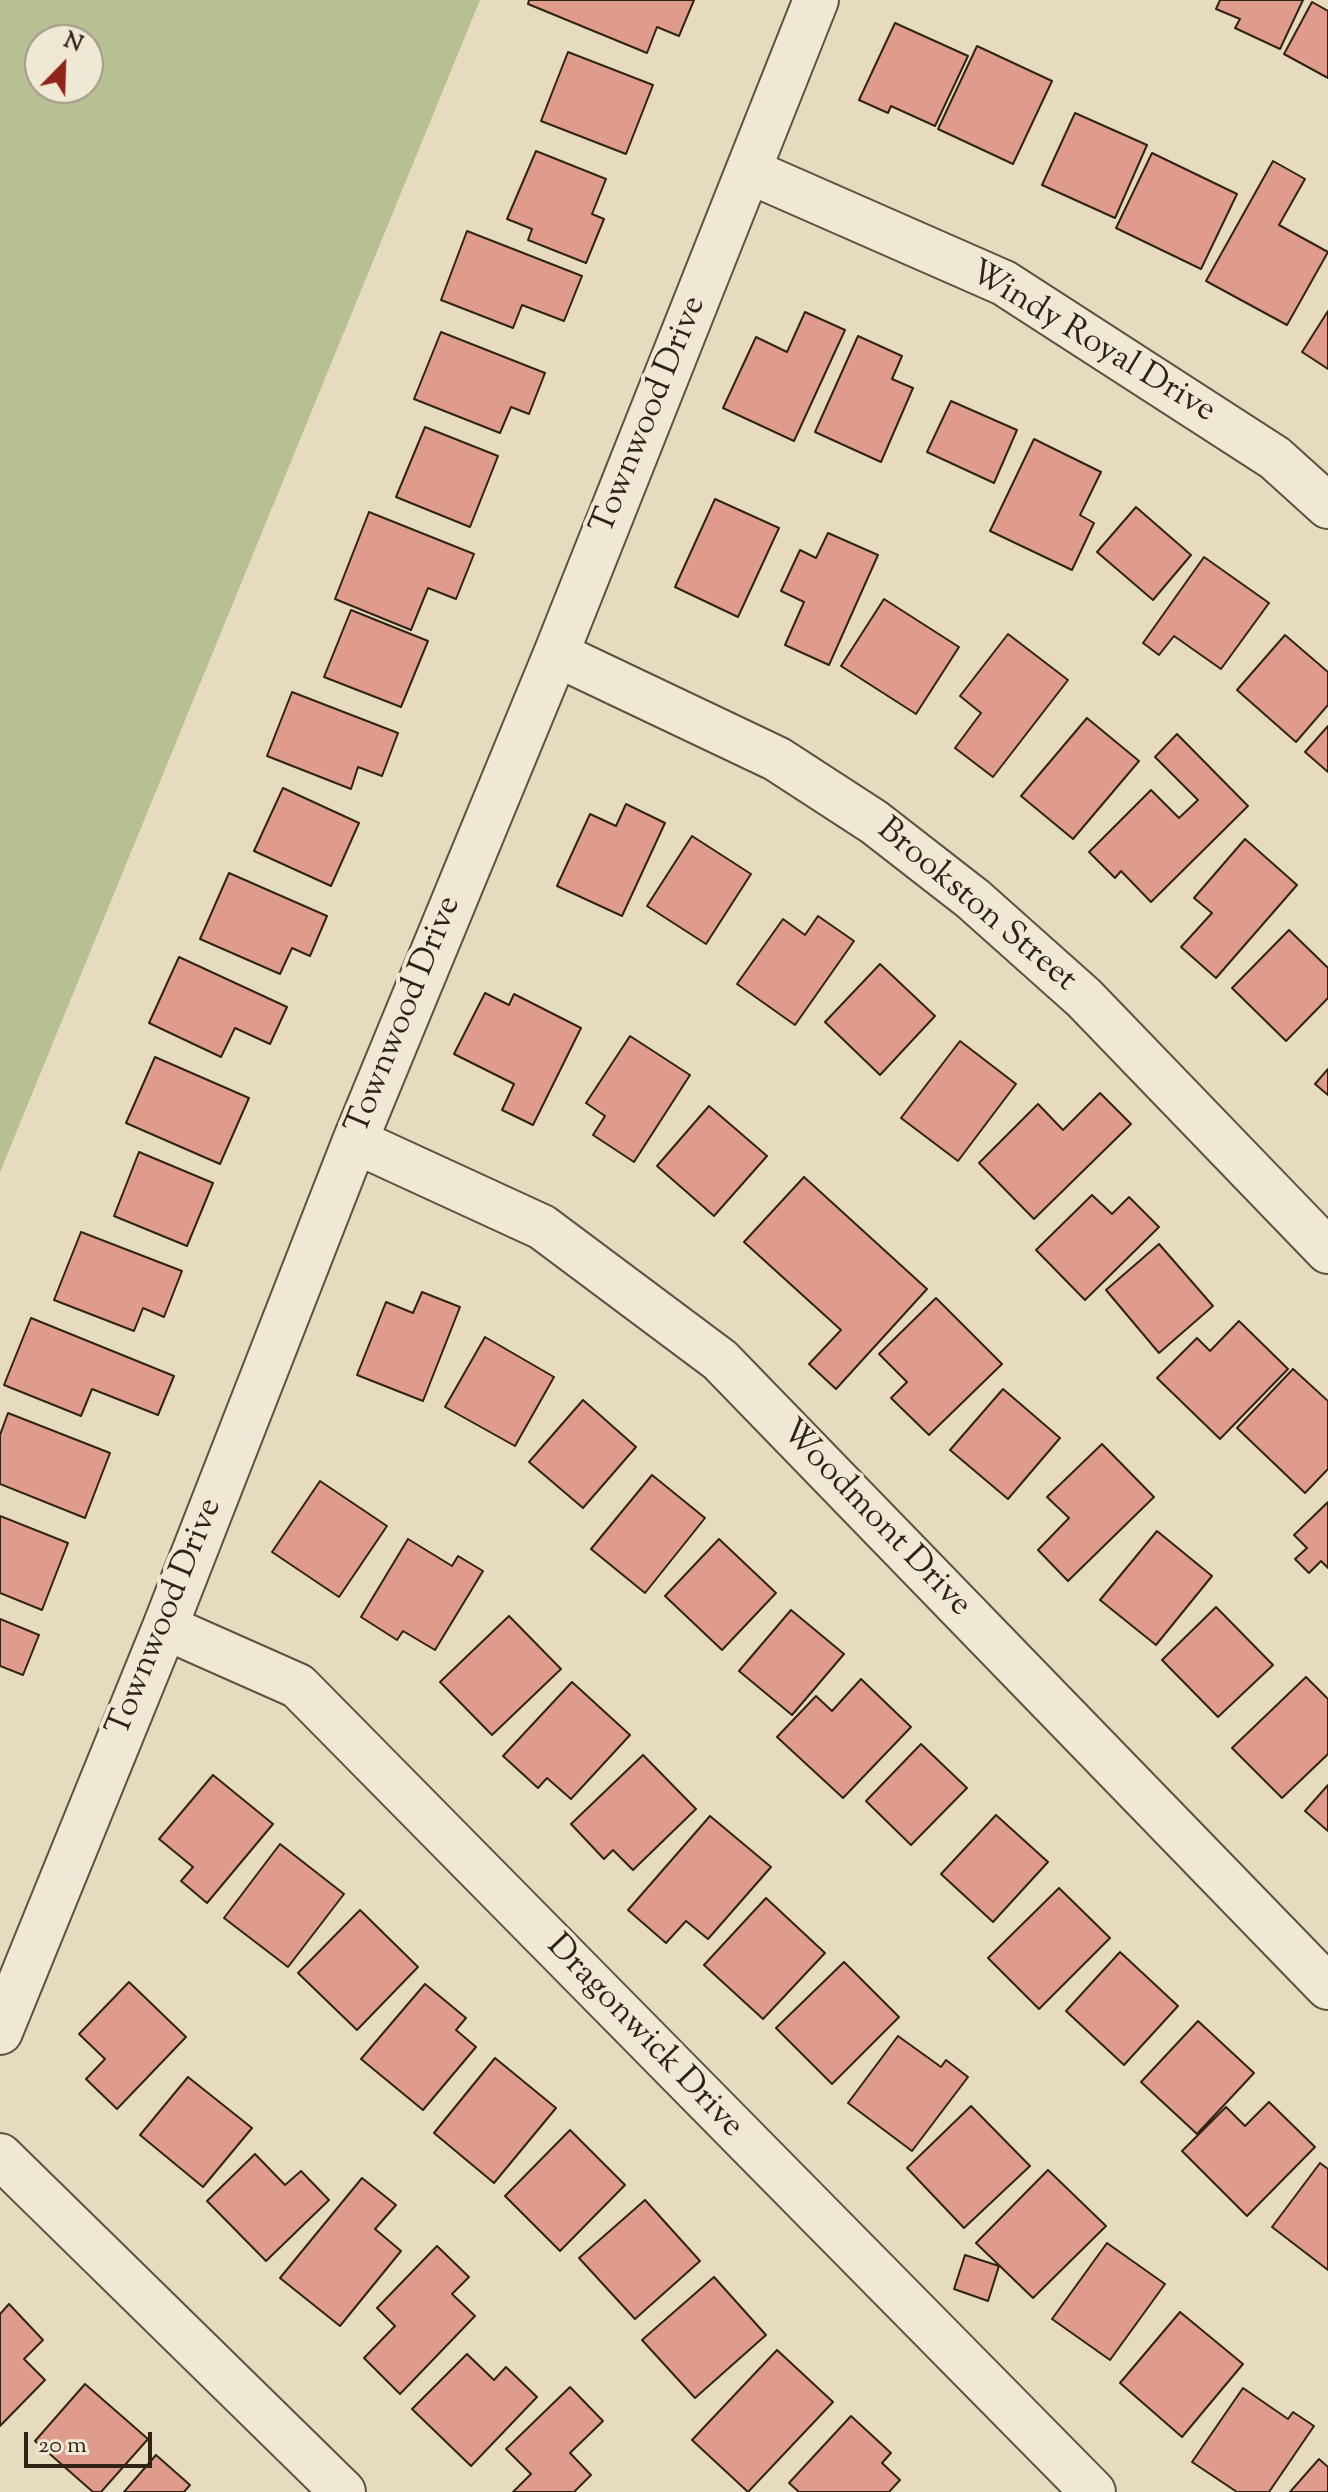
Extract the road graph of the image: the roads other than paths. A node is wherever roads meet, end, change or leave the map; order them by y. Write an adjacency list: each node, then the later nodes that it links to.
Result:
1 (816, 0): 2 (street, Townwood Drive)
2 (749, 171): 3 (street, Windy Royal Drive); 4 (street, Townwood Drive)
3 (1328, 506)
4 (556, 654): 5 (street, Townwood Drive); 6 (street, Brookston Street)
5 (355, 1141): 7 (street, Townwood Drive); 8 (street, Woodmont Drive)
6 (1328, 1251)
7 (165, 1627): 9 (street, Townwood Drive); 12 (street, Dragonwick Drive)
8 (1328, 1987)
9 (0, 2032)
10 (0, 2156): 11 (street)
11 (343, 2492)
12 (1093, 2492)

